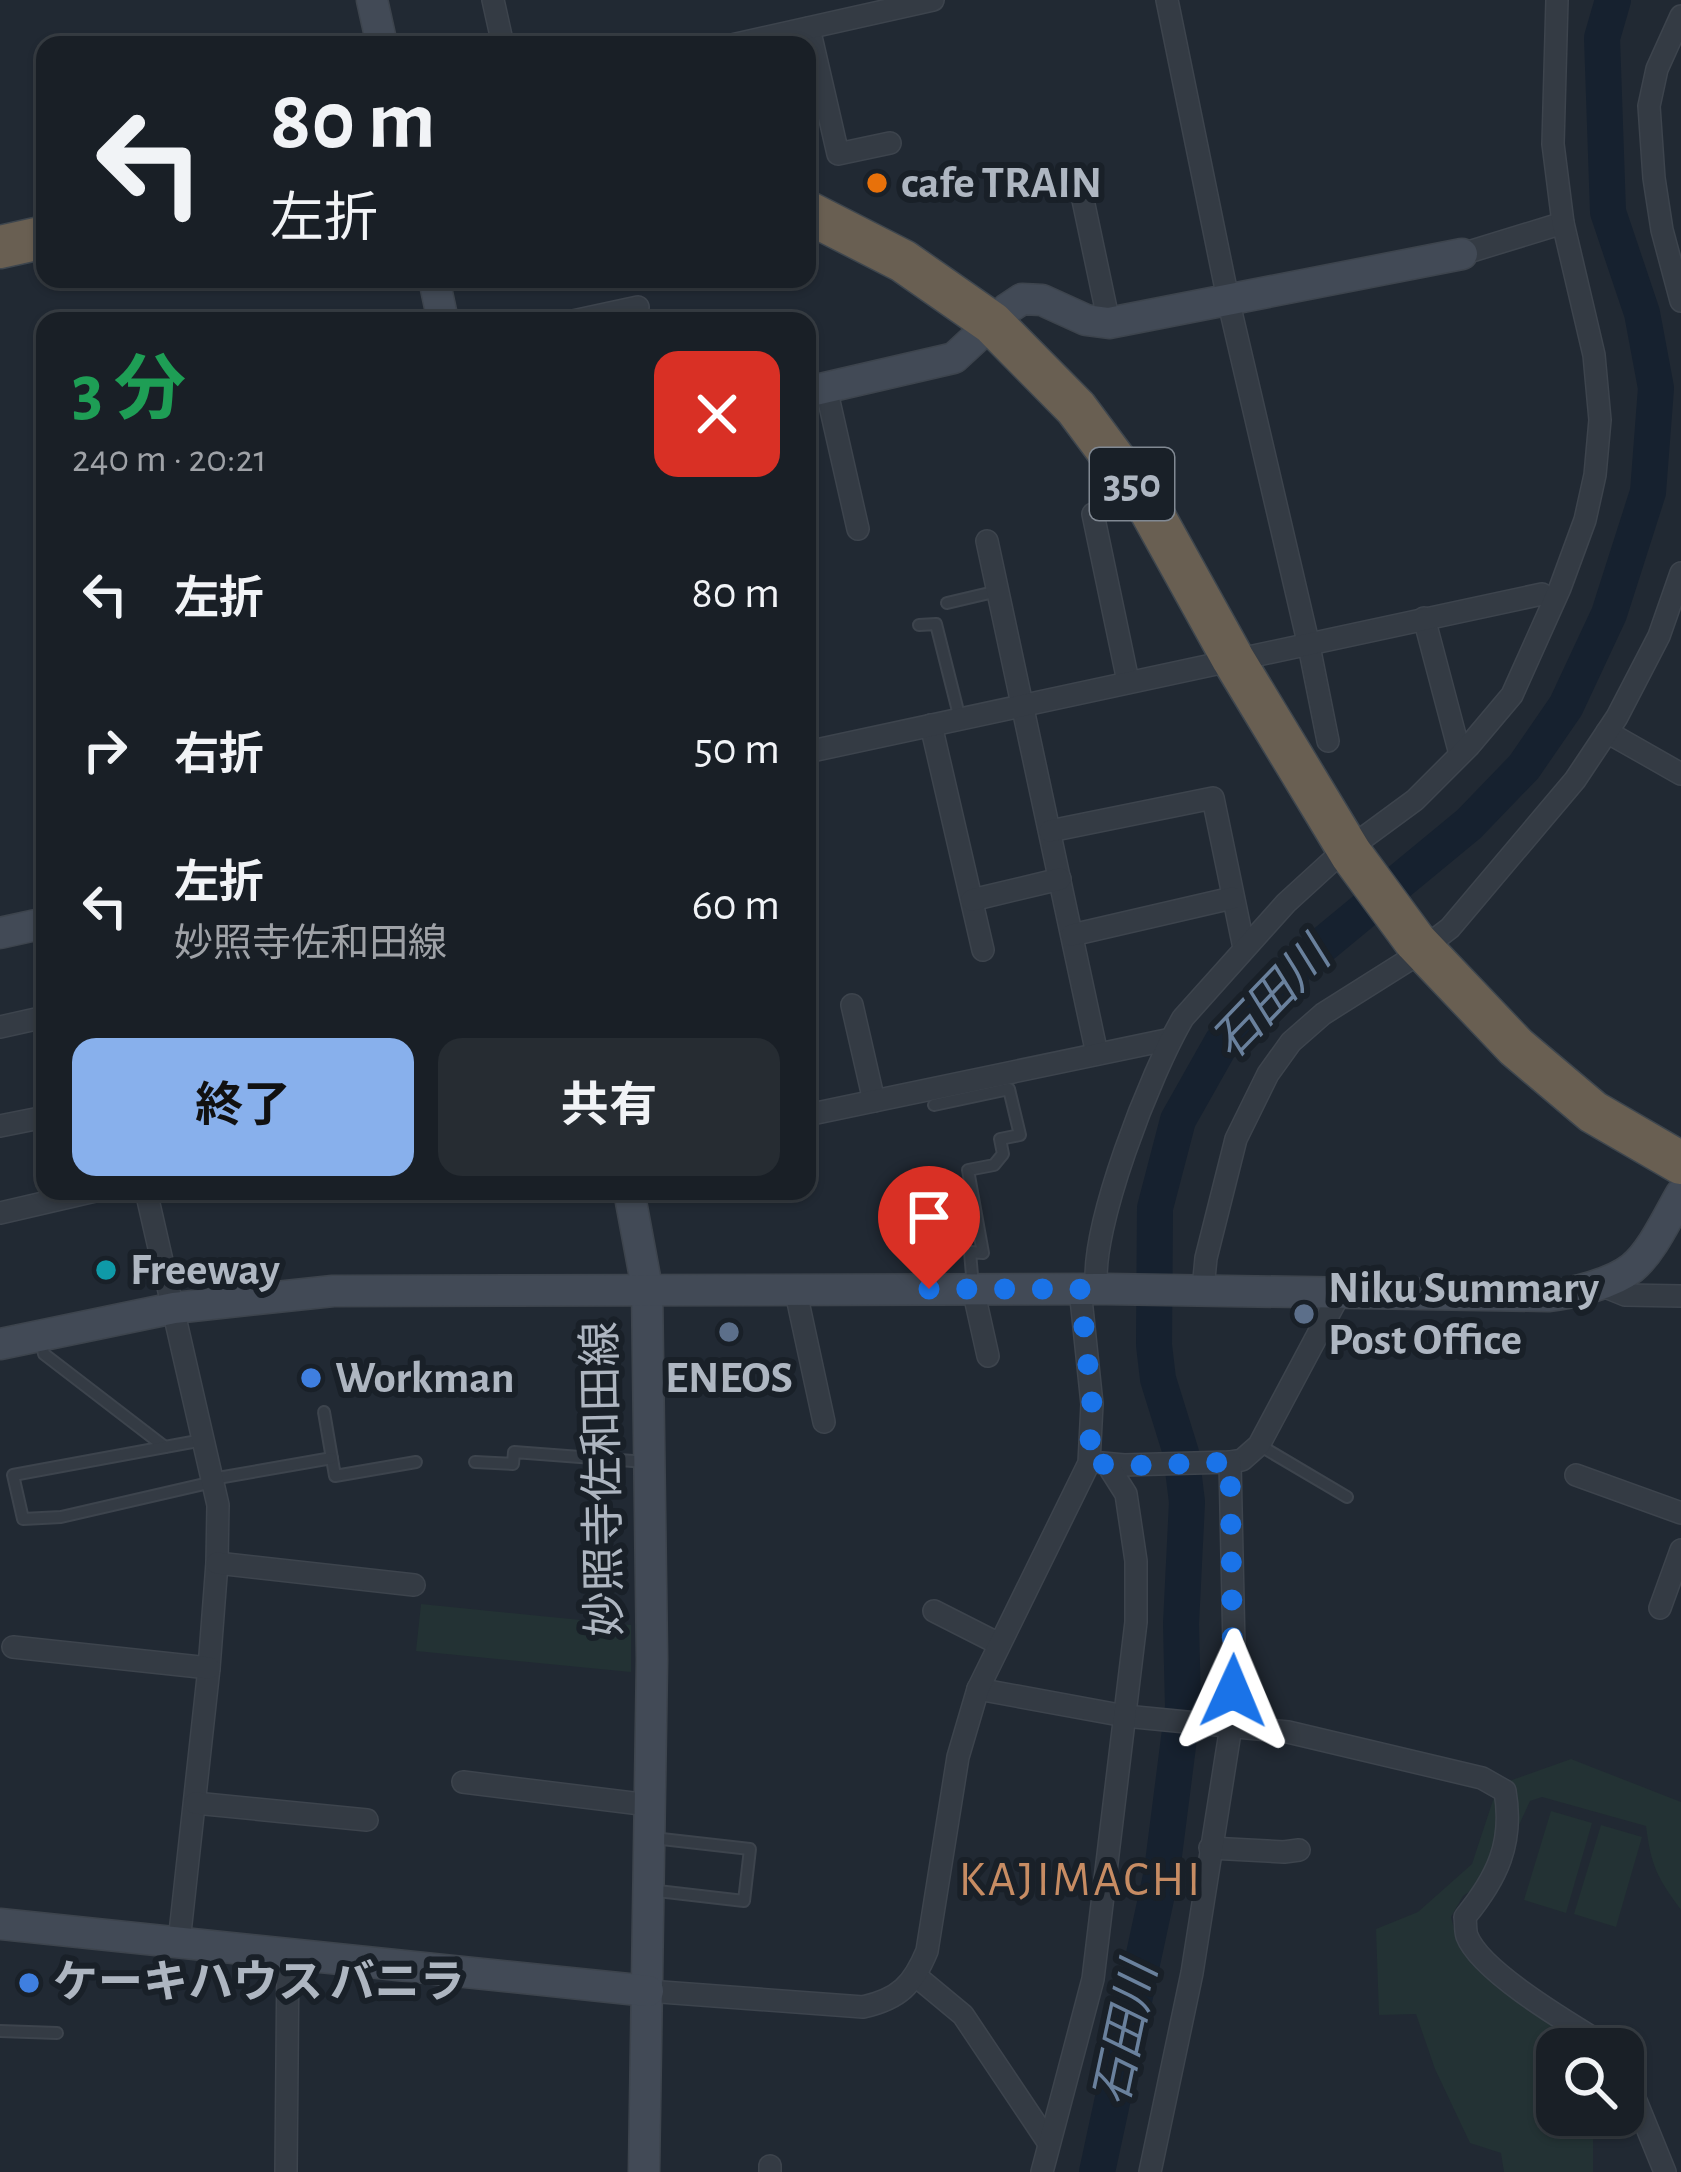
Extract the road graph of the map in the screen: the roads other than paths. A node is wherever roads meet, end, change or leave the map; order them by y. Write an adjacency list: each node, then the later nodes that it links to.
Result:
1 (372, 0): 8 (street)
2 (494, 0): 9 (street)
3 (933, 0): 7 (street)
4 (1168, 0): 20 (street)
5 (1557, 0): 16 (street)
6 (1681, 16): 21 (street)
7 (809, 28): 10 (street); 11 (street)
8 (380, 36)
9 (501, 36)
10 (773, 36)
11 (811, 36)
12 (816, 58): 13 (street)
13 (890, 143)
14 (1079, 181): 25 (street)
15 (816, 217): 24 (highway, 350)
16 (1563, 223): 19 (street); 45 (street)
17 (36, 239): 18 (highway)
18 (0, 247)
19 (1462, 254): 20 (street)
20 (1228, 299): 25 (street); 36 (street)
21 (1681, 301)
22 (638, 307): 23 (street)
23 (621, 312)
24 (992, 323): 25 (street); 26 (street); 37 (highway, 350)
25 (1109, 323)
26 (817, 390): 28 (street)
27 (1093, 514): 38 (street)
28 (858, 529)
29 (987, 541): 31 (street)
30 (1681, 573): 42 (street)
31 (998, 591): 33 (lane); 39 (street)
32 (1541, 594): 34 (street)
33 (947, 603)
34 (1424, 618): 36 (street); 45 (street)
35 (919, 625): 40 (lane)
36 (1309, 646): 37 (street); 43 (street)
37 (1233, 659): 38 (street); 48 (highway, 350)
38 (1128, 681): 39 (street)
39 (1022, 706): 40 (street); 47 (street)
40 (960, 719): 41 (street)
41 (931, 725): 44 (street); 51 (street)
42 (1607, 732): 46 (street); 55 (street)
43 (1328, 741)
44 (816, 750)
45 (1460, 754): 48 (street)
46 (1681, 774)
47 (1050, 831): 49 (street); 50 (street)
48 (1350, 851): 55 (highway, 350); 56 (street)
49 (1060, 879): 51 (street); 54 (street)
50 (1232, 898): 54 (street); 56 (street)
51 (972, 900): 57 (street)
52 (36, 925): 53 (street)
53 (0, 933)
54 (1072, 934): 62 (street)
55 (1419, 945): 68 (highway, 350); 81 (street)
56 (1244, 948): 61 (street)
57 (982, 950)
58 (852, 1005): 63 (street)
59 (36, 1019): 60 (street)
60 (0, 1027)
61 (1171, 1039): 62 (street); 80 (street)
62 (1097, 1054): 63 (street)
63 (874, 1101): 65 (street)
64 (934, 1105): 79 (lane)
65 (816, 1113)
66 (36, 1119): 67 (street)
67 (0, 1126)
68 (1681, 1163)
69 (1681, 1194): 75 (street, 妙照寺佐和田線)
70 (56, 1200): 73 (street)
71 (148, 1200): 84 (street)
72 (631, 1200): 77 (street)
73 (0, 1213)
74 (1681, 1243): 75 (street)
75 (1632, 1268): 76 (street, 妙照寺佐和田線)
76 (1598, 1284): 82 (street, 妙照寺佐和田線); 83 (street)
77 (647, 1288): 78 (street, 妙照寺佐和田線); 84 (street); 96 (street, 妙照寺佐和田線)
78 (796, 1288): 79 (street, 妙照寺佐和田線); 89 (street)
79 (973, 1289): 80 (street, 妙照寺佐和田線); 87 (street)
80 (1094, 1289): 81 (street, 妙照寺佐和田線); 98 (street)
81 (1199, 1289): 82 (street, 妙照寺佐和田線)
82 (1340, 1293): 91 (street)
83 (1681, 1296)
84 (174, 1308): 85 (street); 90 (street)
85 (40, 1336): 86 (street); 92 (lane)
86 (0, 1344)
87 (988, 1356)
88 (324, 1412): 93 (lane)
89 (824, 1422)
90 (203, 1440): 92 (lane); 100 (street)
91 (1259, 1445): 97 (street); 101 (lane)
92 (166, 1447): 100 (lane)
93 (332, 1458): 94 (lane); 100 (lane)
94 (416, 1462)
95 (475, 1462): 96 (lane)
96 (649, 1462): 116 (street, 妙照寺佐和田線)
97 (1222, 1462): 98 (street); 113 (street)
98 (1107, 1464): 108 (street); 112 (street)
99 (1576, 1475): 102 (street)
100 (212, 1480): 104 (street)
101 (1347, 1497)
102 (1681, 1514)
103 (1681, 1550): 106 (street)
104 (218, 1563): 105 (street); 110 (street)
105 (414, 1585)
106 (1660, 1608)
107 (934, 1611): 108 (street)
108 (999, 1644): 111 (street)
109 (13, 1647): 110 (street)
110 (209, 1668): 115 (street)
111 (978, 1689): 112 (street); 125 (street)
112 (1129, 1716): 113 (street); 131 (street)
113 (1225, 1726): 119 (street); 127 (street)
114 (463, 1782): 116 (street)
115 (195, 1803): 117 (street); 123 (street)
116 (649, 1805): 118 (street, 妙照寺佐和田線)
117 (367, 1820)
118 (649, 1838): 121 (street, 妙照寺佐和田線); 121 (lane)
119 (1210, 1848): 120 (street); 135 (street)
120 (1299, 1850)
121 (649, 1890): 126 (street, 妙照寺佐和田線)
122 (0, 1924): 123 (street)
123 (179, 1942): 124 (street)
124 (288, 1955): 126 (street); 132 (street)
125 (916, 1976): 126 (street); 131 (street)
126 (648, 1991): 133 (street, 妙照寺佐和田線)
127 (1579, 2028)
128 (0, 2031): 129 (lane)
129 (57, 2033)
130 (1644, 2120): 136 (street)
131 (1048, 2142): 134 (street)
132 (286, 2172)
133 (644, 2172)
134 (1042, 2172)
135 (1150, 2172)
136 (1665, 2172)

